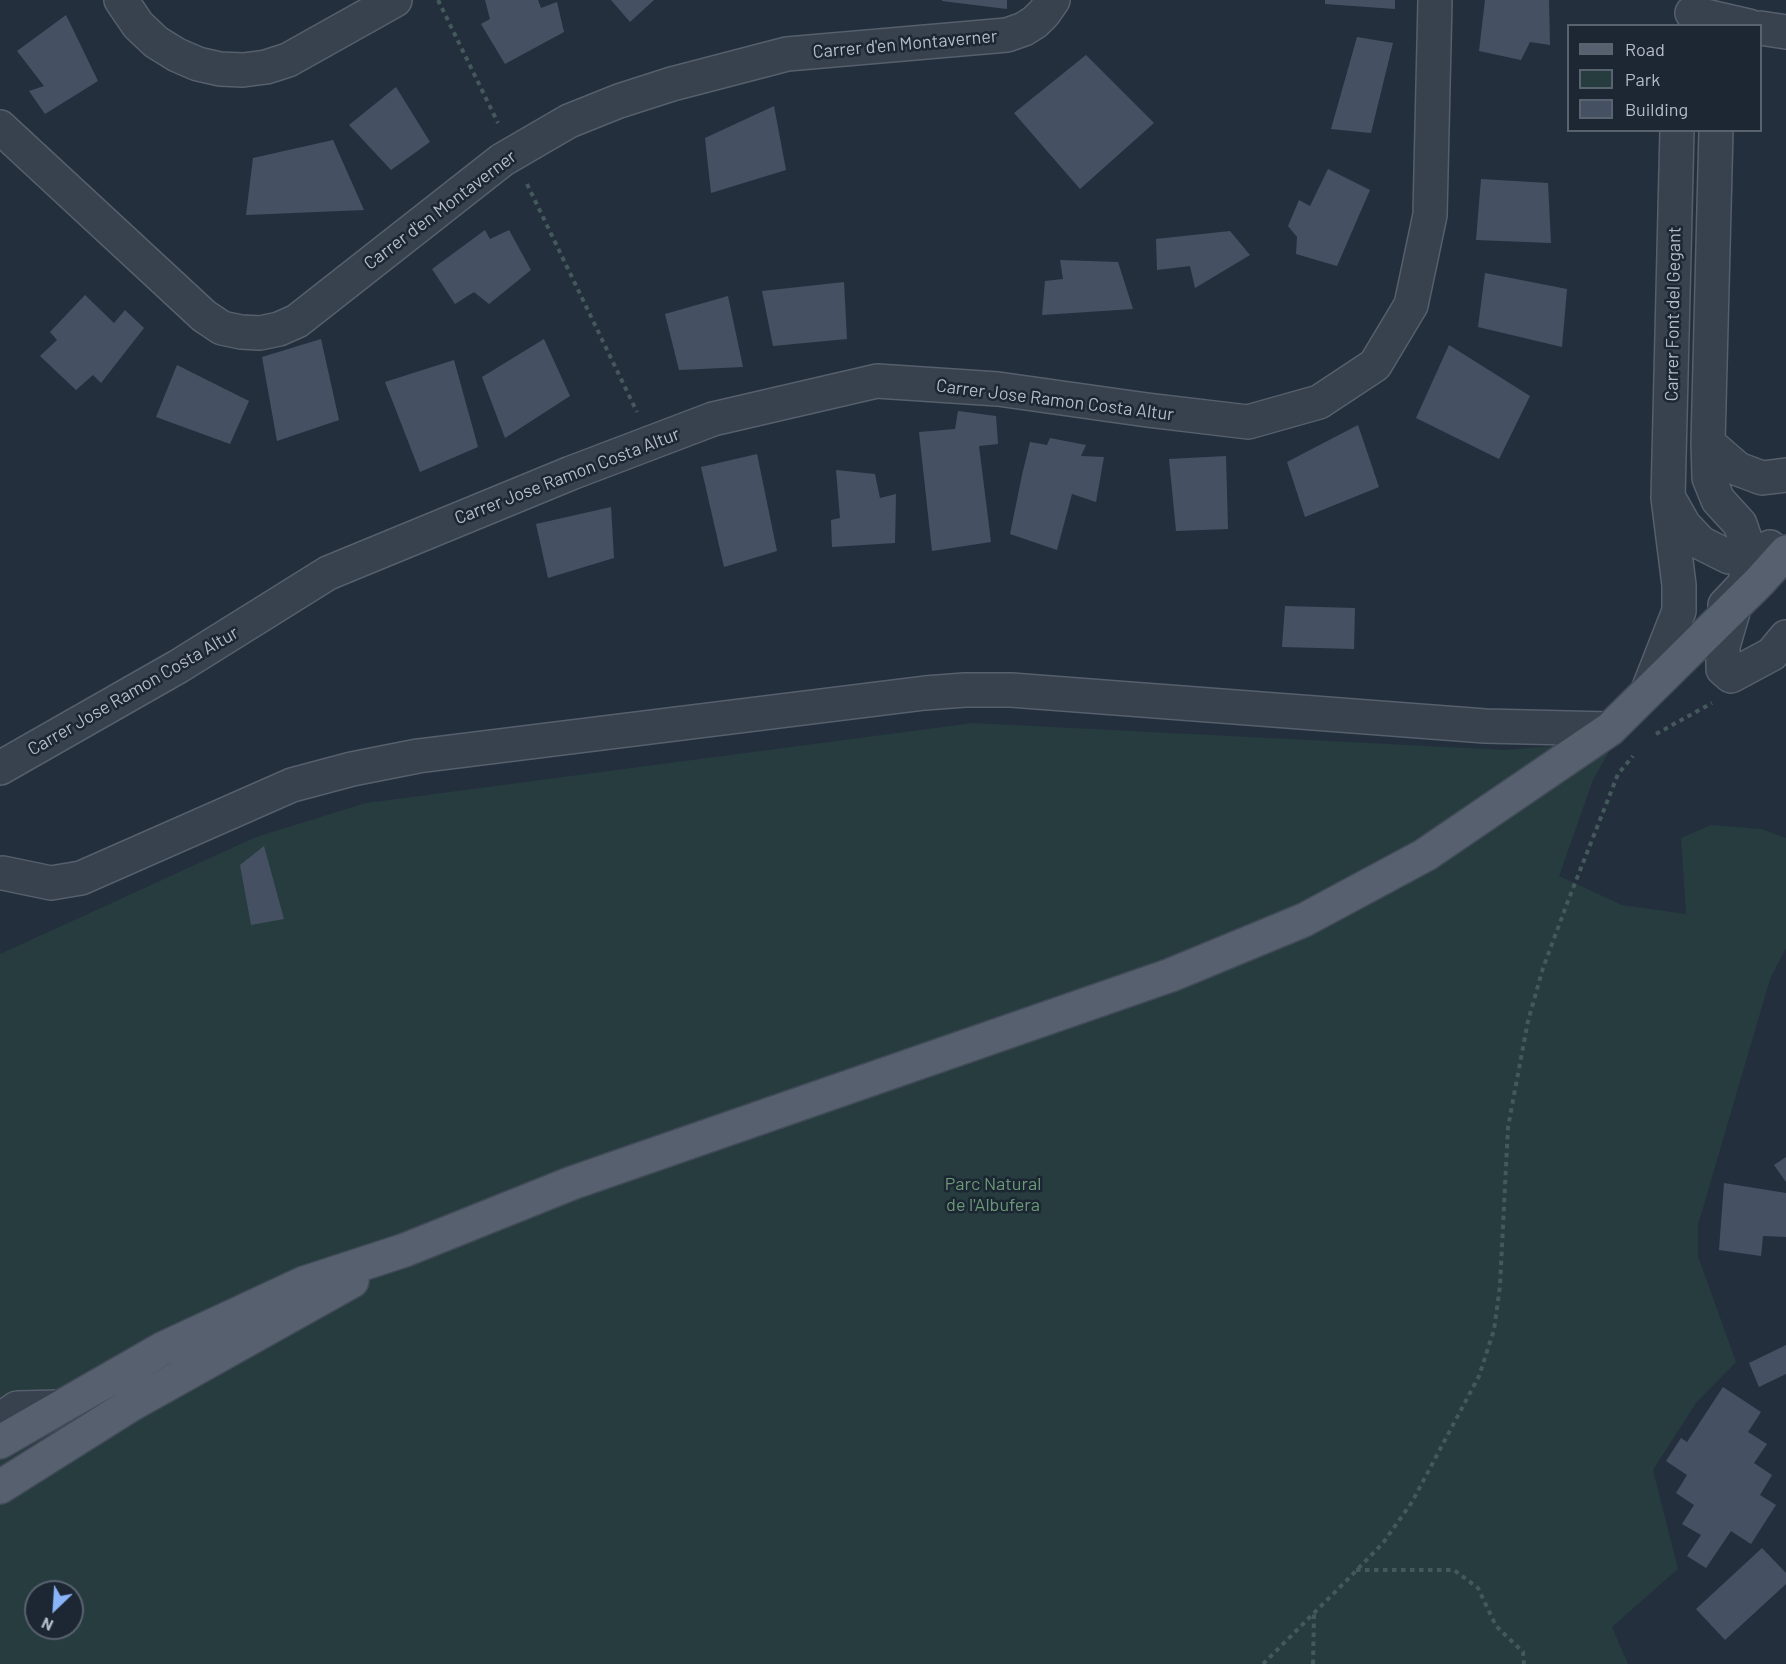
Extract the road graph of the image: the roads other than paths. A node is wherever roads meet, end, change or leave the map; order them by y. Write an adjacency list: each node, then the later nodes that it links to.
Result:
1 (122, 0): 2 (street)
2 (396, 0)
3 (1053, 0): 9 (street, Carrer d'en Montaverner)
4 (1435, 0): 22 (street, Carrer Jose Ramon Costa Altur)
5 (1692, 16): 6 (street)
6 (1738, 24)
7 (1762, 28): 8 (street)
8 (1786, 32)
9 (0, 127)
10 (1677, 132): 14 (street, Carrer Font del Gegant)
11 (1716, 132): 12 (street, Carrer Font del Gegant)
12 (1708, 443): 13 (street); 17 (street, Carrer Font del Gegant)
13 (1786, 475)
14 (1668, 498): 17 (street); 20 (street, Carrer Font del Gegant)
15 (1786, 538): 17 (street)
16 (1786, 552): 18 (main road)
17 (1751, 556): 20 (street)
18 (1735, 605): 19 (street); 20 (main road)
19 (1786, 637)
20 (1655, 684): 21 (main road)
21 (1610, 729): 23 (street); 24 (main road)
22 (0, 768)
23 (1, 878)
24 (405, 1250): 25 (main road); 28 (main road)
25 (60, 1407): 26 (street); 27 (main road)
26 (0, 1420)
27 (0, 1442)
28 (0, 1487)

